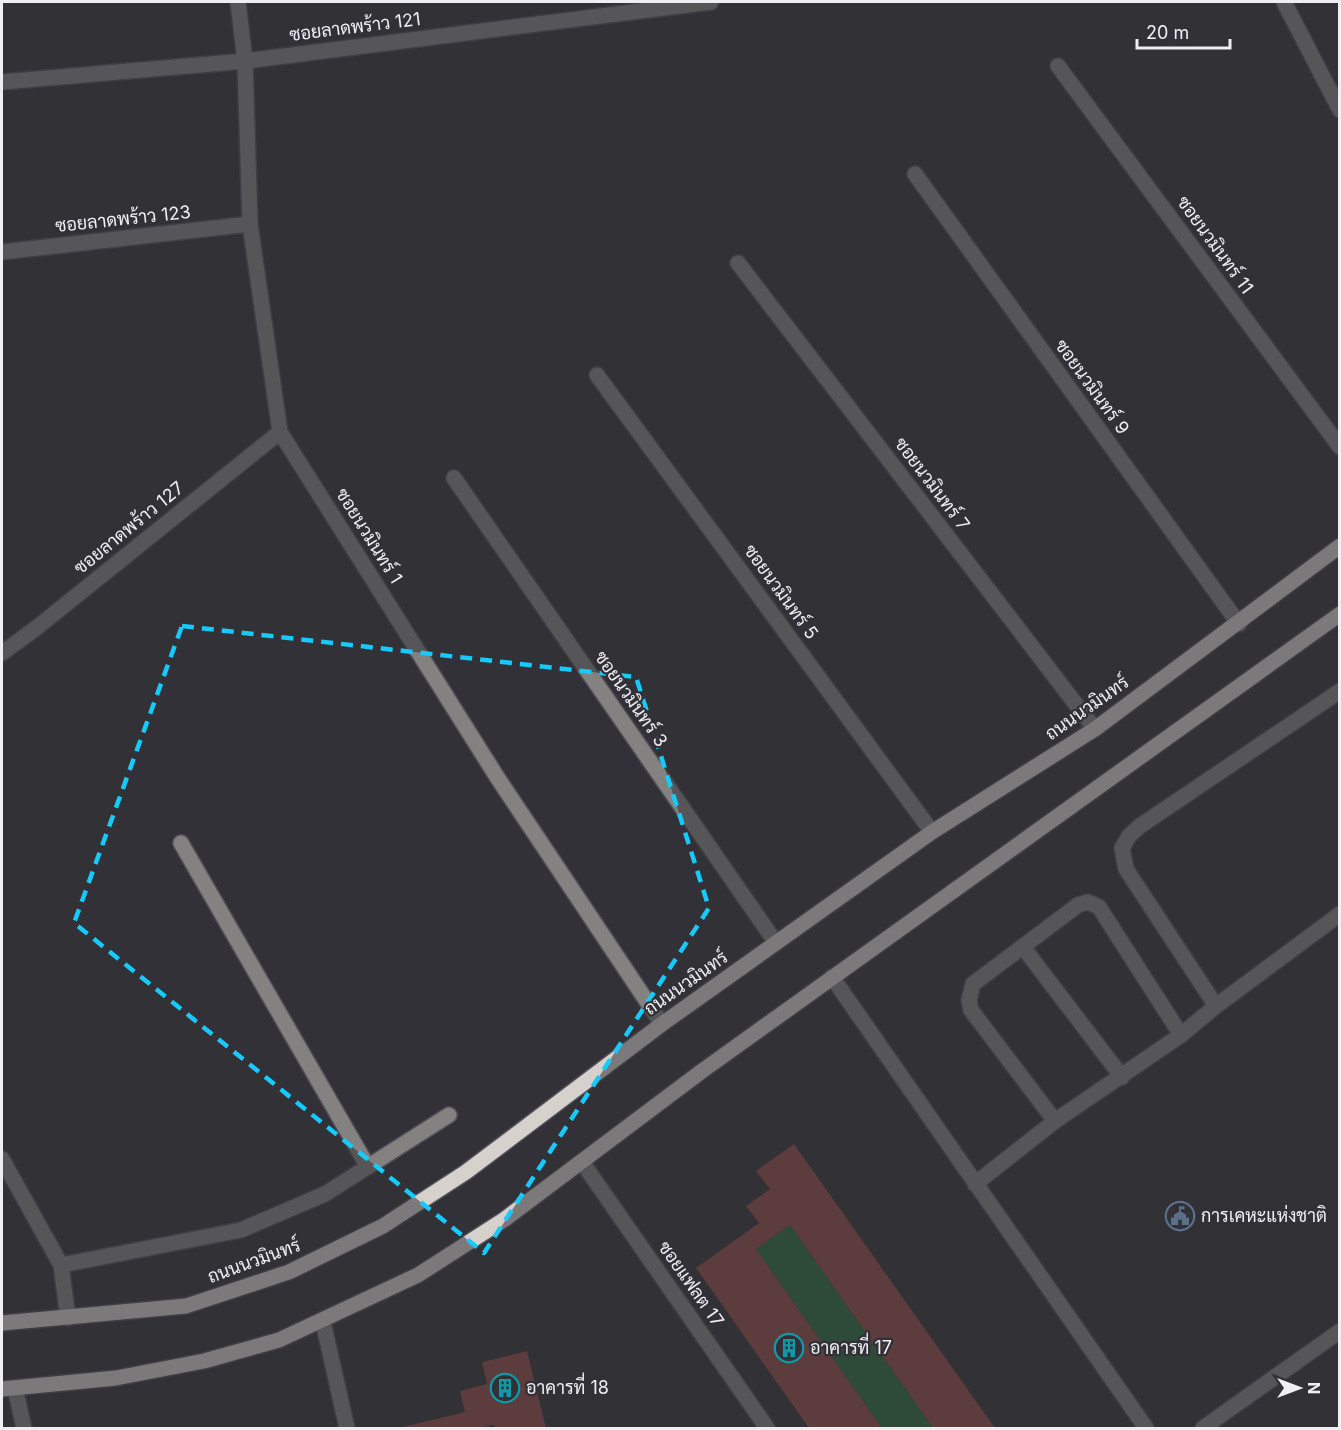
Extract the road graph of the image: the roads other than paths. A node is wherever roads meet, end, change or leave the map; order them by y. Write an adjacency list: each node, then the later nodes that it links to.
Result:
1 (238, 2): 4 (street, ซอยนวมินทร์ 1)
2 (711, 2): 4 (street, ซอยลาดพร้าว 121)
3 (1284, 2): 7 (street)
4 (245, 61): 6 (street, ซอยลาดพร้าว 121); 9 (street, ซอยนวมินทร์ 1)
5 (1058, 66): 14 (street, ซอยนวมินทร์ 11)
6 (2, 82)
7 (1340, 110)
8 (915, 174): 18 (street, ซอยนวมินทร์ 9)
9 (250, 224): 10 (street, ซอยลาดพร้าว 123); 13 (street, ซอยนวมินทร์ 1)
10 (2, 252)
11 (738, 263): 21 (street, ซอยนวมินทร์ 7)
12 (597, 375): 22 (street, ซอยนวมินทร์ 5)
13 (280, 432): 19 (street, ซอยลาดพร้าว 127); 29 (street, ซอยนวมินทร์ 1)
14 (1340, 447)
15 (454, 478): 25 (street, ซอยนวมินทร์ 3)
16 (1340, 546): 18 (main road, ถนนนวมินทร์)
17 (1340, 614): 27 (main road)
18 (1239, 624): 21 (main road, ถนนนวมินทร์)
19 (2, 653)
20 (1340, 691): 28 (street)
21 (1095, 729): 22 (main road, ถนนนวมินทร์)
22 (932, 832): 25 (main road, ถนนนวมินทร์)
23 (181, 843): 36 (street)
24 (1340, 914): 28 (street)
25 (776, 943): 29 (main road, ถนนนวมินทร์)
26 (1023, 947): 30 (street); 31 (street); 33 (street)
27 (832, 977): 35 (main road); 37 (street)
28 (1216, 1006): 30 (street)
29 (662, 1024): 39 (main road, ถนนนวมินทร์)
30 (1181, 1035): 31 (street)
31 (1122, 1077): 33 (street)
32 (449, 1115): 36 (street)
33 (1055, 1121): 37 (street)
34 (2, 1159): 38 (street)
35 (582, 1162): 40 (main road); 46 (street, ซอยแฟลต 17)
36 (368, 1167): 38 (street)
37 (975, 1184): 47 (street)
38 (61, 1265): 39 (street)
39 (68, 1318): 41 (main road, ถนนนวมินทร์)
40 (323, 1322): 43 (main road); 45 (street)
41 (2, 1323)
42 (1340, 1331): 48 (street)
43 (8, 1389): 44 (street)
44 (24, 1428)
45 (347, 1428)
46 (767, 1428)
47 (1146, 1428)
48 (1203, 1428)

